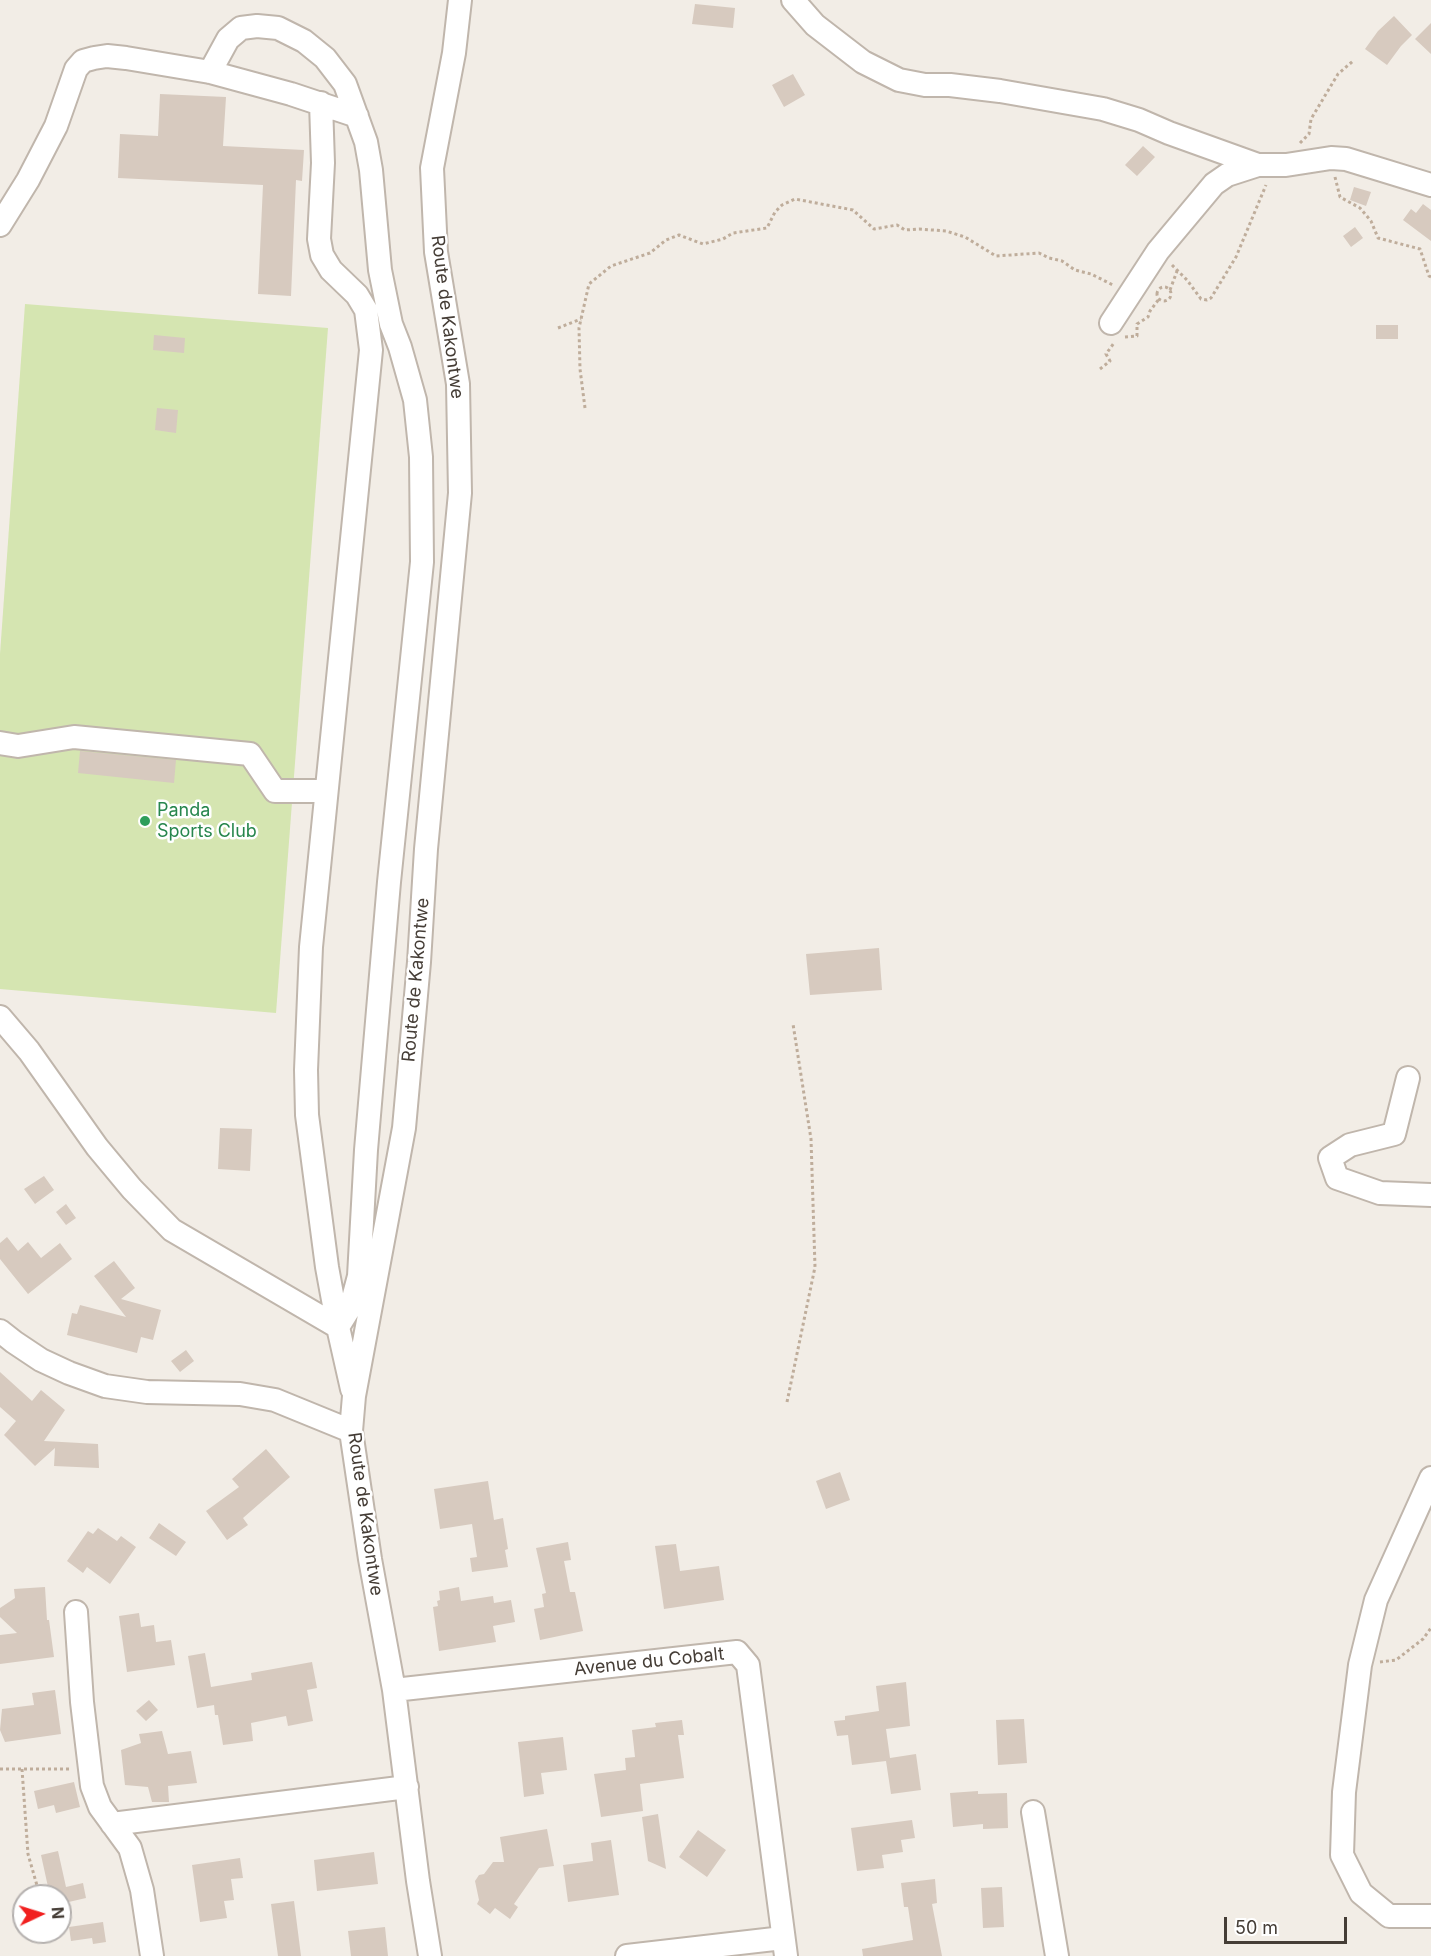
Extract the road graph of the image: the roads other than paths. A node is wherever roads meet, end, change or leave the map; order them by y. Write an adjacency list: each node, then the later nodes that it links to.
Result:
1 (460, 0): 17 (street, Route de Kakontwe)
2 (793, 0): 6 (street)
3 (210, 72): 4 (street); 5 (street); 8 (street)
4 (321, 103): 5 (street); 11 (street)
5 (357, 116): 15 (street)
6 (1258, 165): 7 (street); 9 (street)
7 (1431, 185)
8 (0, 225)
9 (1111, 323)
10 (0, 743): 11 (street)
11 (326, 791): 15 (street)
12 (0, 1017): 15 (street)
13 (1408, 1078): 14 (street)
14 (1431, 1195)
15 (338, 1328): 17 (street)
16 (0, 1330): 18 (street)
17 (354, 1396): 18 (street, Route de Kakontwe)
18 (351, 1431): 21 (street, Route de Kakontwe)
19 (1431, 1478): 25 (street)
20 (76, 1612): 24 (street)
21 (394, 1690): 22 (street, Route de Kakontwe); 26 (street, Avenue du Cobalt)
22 (407, 1787): 24 (street); 28 (street, Route de Kakontwe)
23 (1033, 1812): 30 (street)
24 (112, 1824): 27 (street)
25 (1431, 1917)
26 (785, 1947): 29 (street)
27 (152, 1956)
28 (430, 1956)
29 (627, 1956)
30 (1057, 1956)

